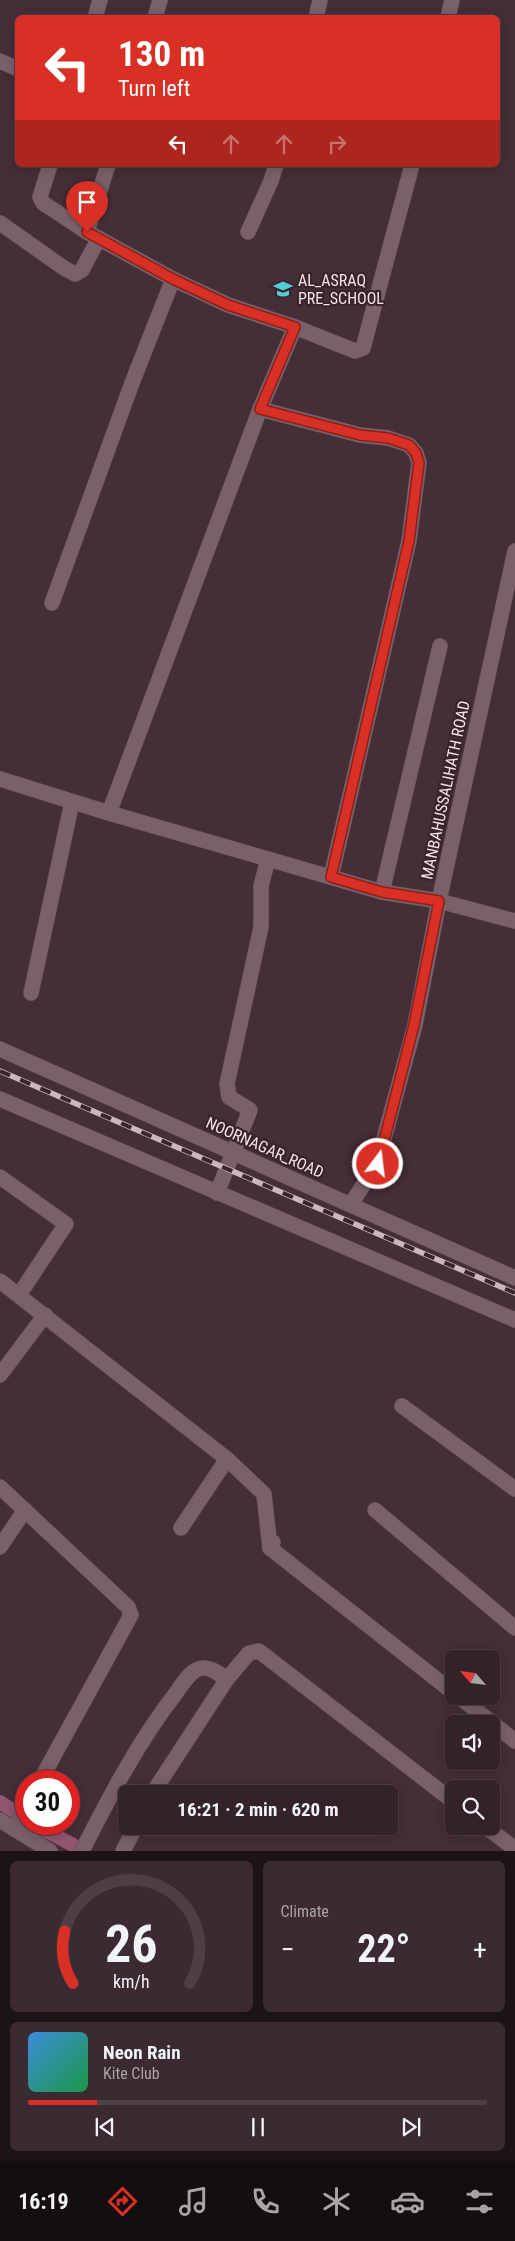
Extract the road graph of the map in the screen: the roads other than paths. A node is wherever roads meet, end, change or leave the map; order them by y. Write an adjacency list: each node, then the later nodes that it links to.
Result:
1 (100, 0): 5 (street)
2 (160, 0): 6 (street)
3 (320, 0): 7 (street)
4 (452, 0): 8 (street)
5 (96, 15)
6 (156, 15)
7 (317, 15)
8 (449, 15)
9 (0, 61): 10 (street)
10 (15, 68)
11 (49, 167): 17 (street)
12 (108, 167): 17 (street)
13 (275, 167): 16 (street)
14 (411, 167): 19 (street)
15 (0, 223): 17 (street)
16 (248, 232)
17 (93, 235): 18 (street)
18 (173, 279): 19 (street); 22 (street)
19 (295, 327): 20 (street)
20 (260, 409): 26 (street); 28 (street)
21 (515, 551): 30 (street, MANBAHUSSALIHATH ROAD)
22 (52, 603)
23 (440, 646): 29 (street)
24 (0, 779): 25 (street)
25 (72, 802): 26 (street); 32 (street)
26 (109, 813): 27 (street)
27 (268, 859): 28 (street); 35 (street)
28 (331, 877): 29 (street)
29 (382, 892): 30 (street)
30 (439, 901): 31 (street); 38 (street, MANBAHUSSALIHATH ROAD)
31 (515, 922)
32 (31, 993)
33 (0, 1049): 35 (street, NOORNAGAR_ROAD)
34 (0, 1098): 37 (street)
35 (234, 1152): 37 (street); 38 (street, NOORNAGAR_ROAD)
36 (0, 1178): 41 (street)
37 (217, 1193): 43 (street)
38 (351, 1204): 39 (street, NOORNAGAR_ROAD)
39 (515, 1278)
40 (0, 1281): 41 (street)
41 (19, 1295): 42 (street)
42 (45, 1316): 44 (street); 46 (street)
43 (515, 1320)
44 (0, 1375)
45 (402, 1406): 48 (street)
46 (227, 1459): 51 (street); 55 (street)
47 (0, 1487): 49 (street)
48 (515, 1490)
49 (25, 1510): 52 (street); 58 (street)
50 (375, 1510): 53 (street)
51 (181, 1528)
52 (0, 1547)
53 (515, 1628)
54 (227, 1679): 59 (street); 60 (street); 68 (street)
55 (445, 1686)
56 (469, 1705): 57 (street)
57 (515, 1741)
58 (46, 1770)
59 (158, 1785)
60 (445, 1795)
61 (0, 1820): 62 (street)
62 (14, 1829): 65 (street)
63 (131, 1835): 69 (street)
64 (496, 1835): 66 (street)
65 (31, 1845): 67 (street)
66 (515, 1850)
67 (50, 1851)
68 (82, 1851)
69 (123, 1851)

